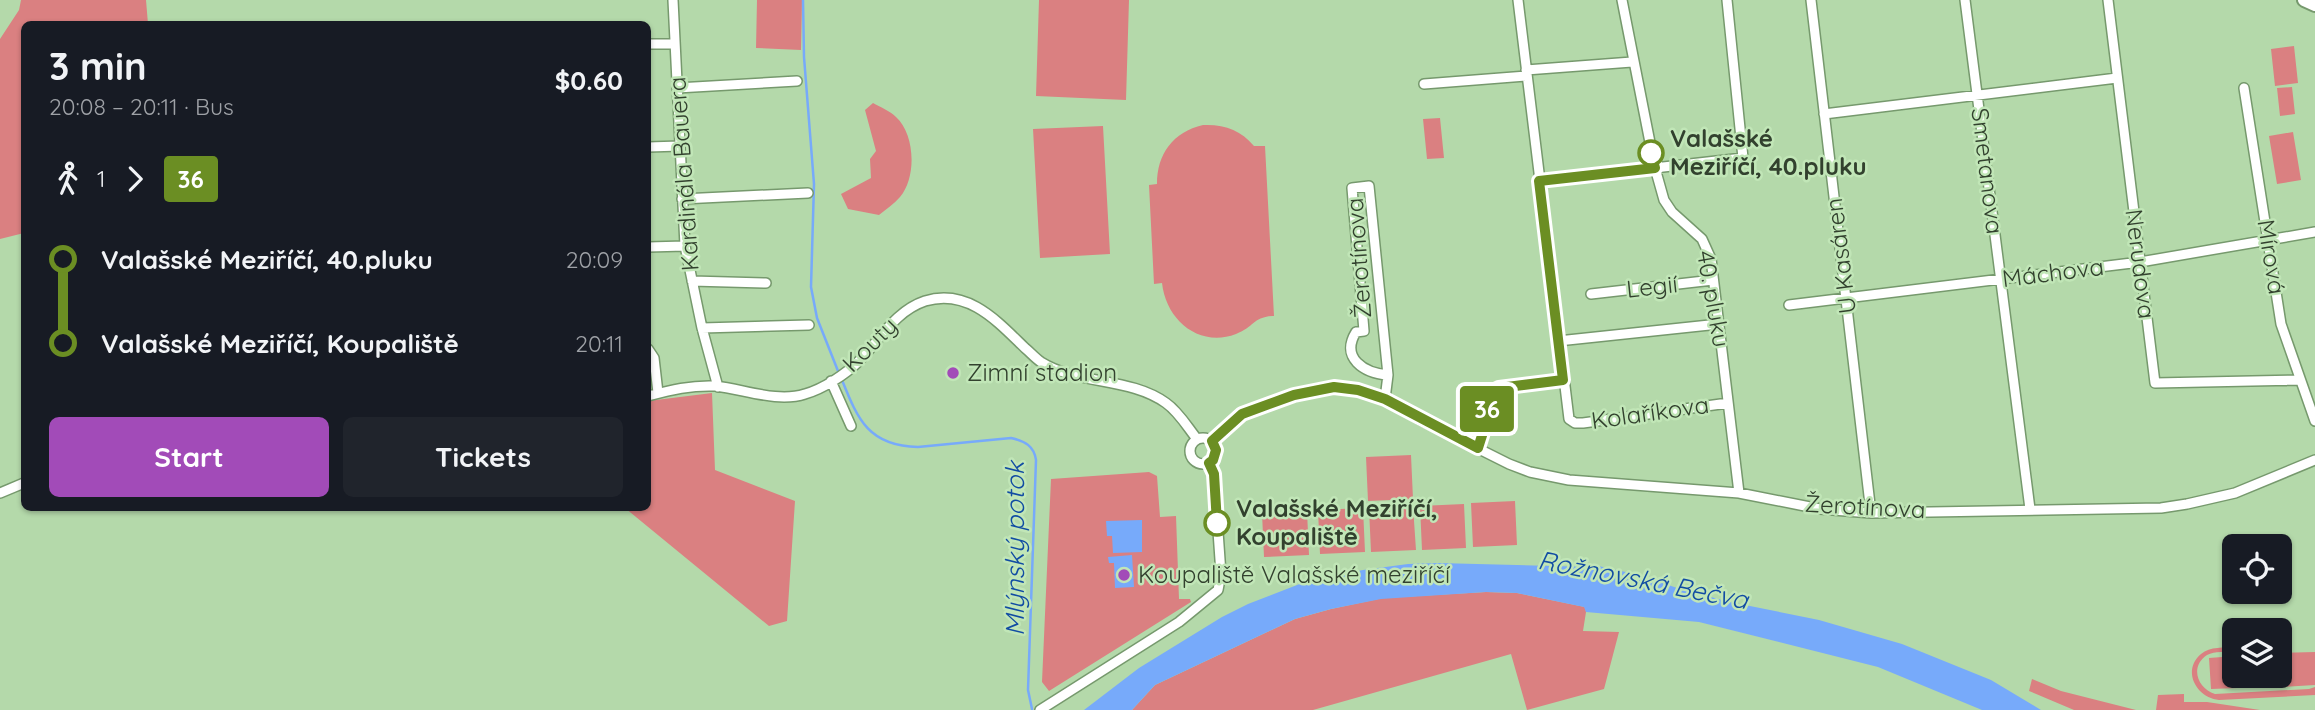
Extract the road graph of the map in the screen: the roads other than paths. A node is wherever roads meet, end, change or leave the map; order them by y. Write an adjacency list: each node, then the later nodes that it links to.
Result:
1 (673, 0): 11 (street, Kardinála Bauera)
2 (1518, 0): 13 (street)
3 (1622, 0): 12 (street, 40. pluku)
4 (1727, 0): 23 (street)
5 (1811, 0): 20 (street, U Kasáren)
6 (1965, 0): 19 (street, Smetanova)
7 (2108, 0): 14 (street, Nerudova)
8 (2304, 0): 9 (street)
9 (2315, 5)
10 (651, 44): 11 (street)
11 (675, 44): 17 (street, Kardinála Bauera)
12 (1632, 62): 13 (street); 23 (street, 40. pluku)
13 (1527, 73): 16 (street); 24 (street)
14 (2118, 78): 19 (street); 31 (street, Nerudova)
15 (797, 81): 17 (street)
16 (1424, 83)
17 (677, 88): 21 (street, Kardinála Bauera)
18 (2244, 88): 28 (street, Mírová)
19 (1977, 96): 20 (street); 32 (street, Smetanova)
20 (1824, 114): 37 (street, U Kasáren)
21 (680, 146): 22 (street); 26 (street, Kardinála Bauera)
22 (651, 147)
23 (1655, 168): 24 (street); 33 (street, 40. pluku)
24 (1539, 181): 44 (street)
25 (808, 193): 26 (street)
26 (682, 199): 29 (street, Kardinála Bauera)
27 (2315, 232): 28 (street, Máchova)
28 (2268, 239): 31 (street, Máchova); 48 (street, Mírová)
29 (685, 246): 30 (street); 34 (street, Kardinála Bauera)
30 (651, 247)
31 (2140, 262): 32 (street, Máchova); 48 (street, Nerudova)
32 (2001, 279): 37 (street, Máchova); 65 (street, Smetanova)
33 (1713, 280): 36 (street, Legií); 39 (street, 40. pluku)
34 (692, 281): 35 (street); 41 (street, Kardinála Bauera)
35 (765, 283)
36 (1591, 293)
37 (1846, 298): 38 (street, Máchova); 66 (street, U Kasáren)
38 (1789, 305)
39 (1719, 324): 44 (street); 54 (street, 40. pluku)
40 (809, 325): 41 (street)
41 (702, 328): 50 (street, Kardinála Bauera)
42 (1364, 331): 43 (street); 43 (street, Žerotínova); 46 (street, Žerotínova)
43 (1382, 334): 46 (street, Žerotínova)
44 (1558, 341): 47 (street)
45 (651, 354): 51 (street)
46 (1388, 375): 53 (street, Žerotínova)
47 (1563, 380): 54 (street, Kolaříkova); 59 (street)
48 (2300, 380): 55 (street, Mírová)
49 (831, 381): 50 (street, Kouty); 56 (street, Kouty); 57 (street, Kouty)
50 (718, 387): 51 (street, Kouty)
51 (658, 393): 52 (street, Kouty)
52 (651, 395)
53 (1385, 399): 58 (street, Žerotínova); 59 (street, Žerotínova)
54 (1728, 403): 63 (street, 40. pluku)
55 (2315, 421)
56 (851, 426)
57 (1197, 439): 58 (street); 61 (street, Kouty)
58 (1212, 441): 61 (street, Kouty)
59 (1478, 448): 63 (street, Žerotínova)
60 (2315, 460): 65 (street, Žerotínova)
61 (1209, 463): 67 (street, Kouty)
62 (21, 484): 64 (street)
63 (1739, 492): 66 (street, Žerotínova)
64 (0, 493)
65 (2030, 509): 66 (street, Žerotínova)
66 (1871, 513)
67 (1040, 710)

